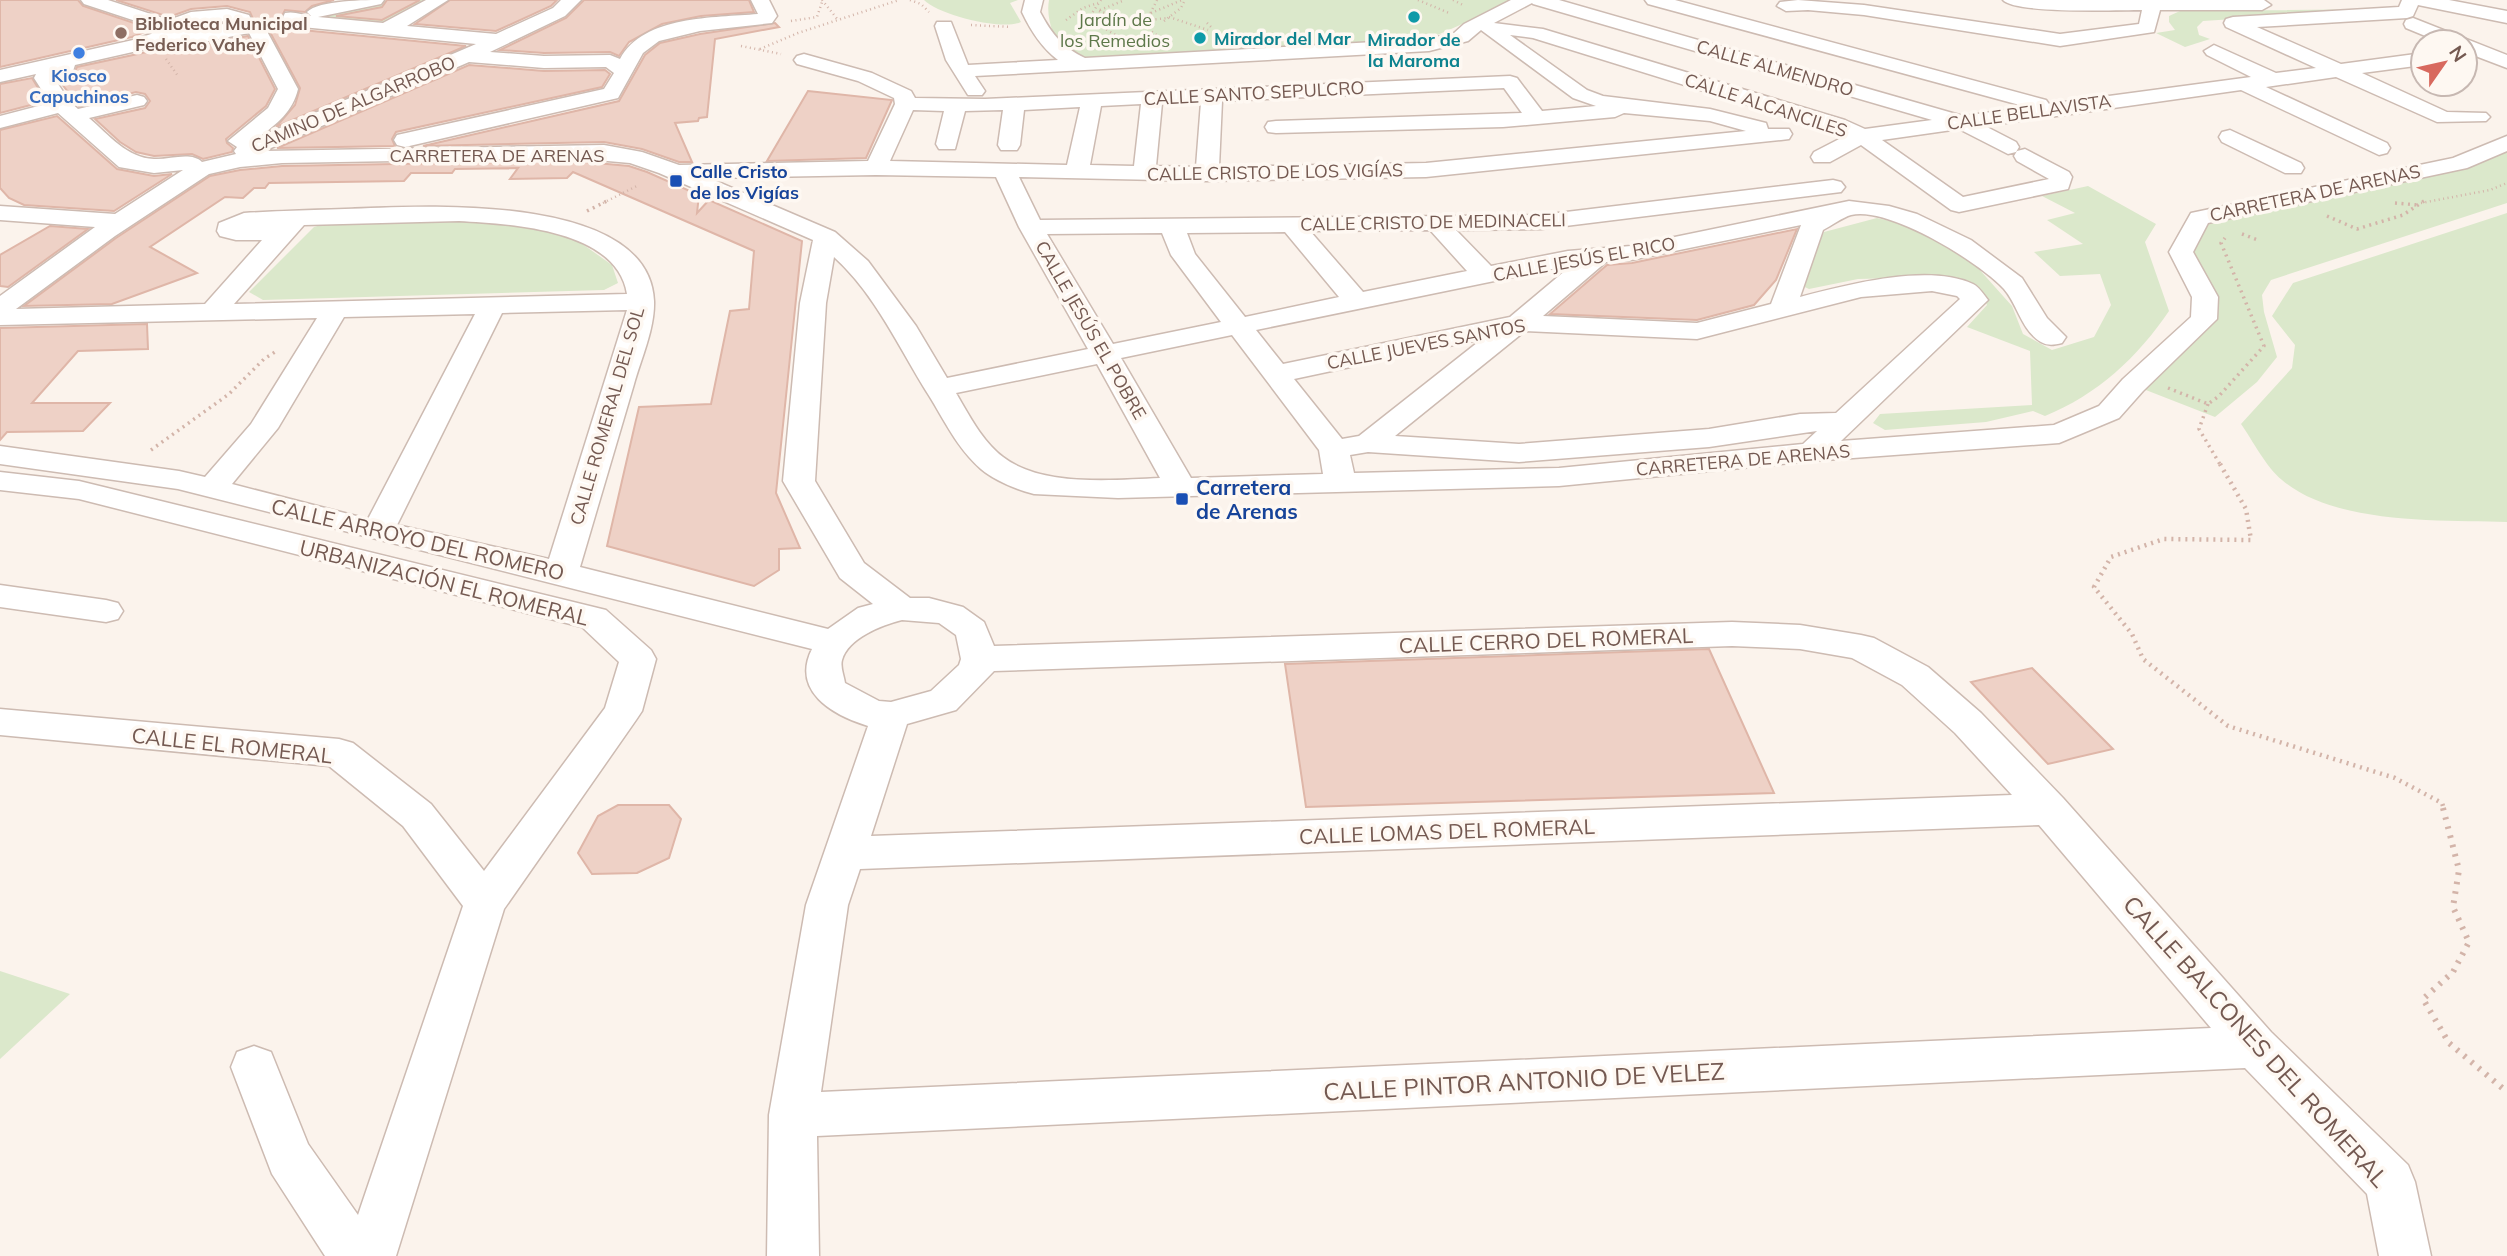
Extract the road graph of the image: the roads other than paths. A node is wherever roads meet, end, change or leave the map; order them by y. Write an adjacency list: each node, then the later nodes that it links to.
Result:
1 (90, 0): 24 (street)
2 (244, 0): 20 (street)
3 (374, 0): 18 (street)
4 (439, 0): 25 (street)
5 (572, 0): 30 (street, CAMINO DE ALGARROBO)
6 (1034, 0): 42 (street)
7 (1525, 0): 26 (street, CALLE SANTO SEPULCRO)
8 (1539, 0): 36 (street, CALLE ALMENDRO)
9 (1654, 0): 28 (street)
10 (2012, 0): 14 (street)
11 (2419, 1): 12 (street); 17 (street); 19 (street)
12 (2180, 3): 14 (street)
13 (1786, 6): 14 (street)
14 (2152, 6)
15 (687, 8): 43 (street)
16 (764, 8): 43 (street)
17 (2507, 17)
18 (285, 18): 20 (street); 25 (street)
19 (2306, 18): 27 (street); 45 (street)
20 (236, 23): 24 (street); 29 (street); 85 (street)
21 (2413, 24): 23 (street)
22 (944, 26): 46 (street)
23 (2423, 28)
24 (168, 29): 29 (street); 49 (street)
25 (385, 30): 30 (street)
26 (1471, 33): 42 (street, CALLE SANTO SEPULCRO); 47 (street, CALLE ALCANCILES); 52 (street); 55 (street)
27 (2345, 34)
28 (1792, 37): 36 (street); 66 (street)
29 (200, 38): 44 (street)
30 (496, 40): 37 (street, CAMINO DE ALGARROBO)
31 (2370, 44): 38 (street, CALLE BELLAVISTA)
32 (2507, 48): 33 (street)
33 (2479, 50)
34 (2214, 51): 50 (street)
35 (2479, 53): 40 (street)
36 (1730, 55): 47 (street); 73 (street, CALLE ALMENDRO)
37 (466, 56): 43 (street); 51 (street, CAMINO DE ALGARROBO)
38 (2409, 59)
39 (804, 60): 62 (street)
40 (2507, 62)
41 (2409, 63): 45 (street, CALLE BELLAVISTA)
42 (1081, 64): 46 (street, CALLE SANTO SEPULCRO)
43 (618, 66): 69 (street)
44 (66, 67): 49 (street); 68 (street)
45 (2340, 69): 50 (street, CALLE BELLAVISTA); 70 (street)
46 (961, 71): 64 (street)
47 (1661, 72): 55 (street); 77 (street, CALLE ALCANCILES)
48 (378, 74): 51 (street)
49 (0, 79)
50 (2272, 79): 53 (street, CALLE BELLAVISTA)
51 (406, 82): 85 (street, CAMINO DE ALGARROBO)
52 (1494, 82): 54 (street, CALLE SANTO SEPULCRO); 71 (street)
53 (2242, 83): 57 (street, CALLE BELLAVISTA); 82 (street)
54 (1274, 92): 56 (street, CALLE SANTO SEPULCRO); 74 (street)
55 (1580, 94): 67 (street)
56 (1212, 95): 58 (street, CALLE SANTO SEPULCRO); 98 (street)
57 (2148, 96): 65 (street); 66 (street, CALLE BELLAVISTA)
58 (1152, 97): 59 (street, CALLE SANTO SEPULCRO); 96 (street)
59 (1092, 100): 61 (street, CALLE SANTO SEPULCRO); 95 (street)
60 (137, 102): 68 (street)
61 (1014, 103): 64 (street, CALLE SANTO SEPULCRO); 81 (street)
62 (905, 104): 63 (street, CALLE SANTO SEPULCRO); 88 (street)
63 (956, 105): 64 (street, CALLE SANTO SEPULCRO); 80 (street)
64 (985, 105)
65 (2168, 106)
66 (2054, 108): 73 (street, CALLE BELLAVISTA); 75 (street)
67 (1634, 109): 71 (street); 76 (street)
68 (68, 111): 72 (street); 91 (street)
69 (521, 114): 84 (street); 86 (street)
70 (2479, 117)
71 (1536, 118): 74 (street)
72 (0, 122)
73 (1962, 122): 77 (street, CALLE BELLAVISTA); 83 (street, CALLE ALMENDRO)
74 (1276, 128): 97 (street)
75 (2081, 128)
76 (1781, 134): 87 (street); 97 (street, CALLE CRISTO DE LOS VIGÍAS)
77 (1862, 136): 83 (street, CALLE ALCANCILES); 87 (street, CALLE BELLAVISTA)
78 (2231, 137): 89 (street)
79 (2507, 143): 131 (street, CARRETERA DE ARENAS)
80 (947, 144)
81 (1009, 145)
82 (2379, 148)
83 (2016, 151)
84 (522, 152): 86 (street, CARRETERA DE ARENAS); 90 (street, CARRETERA DE ARENAS)
85 (242, 156): 86 (street, CARRETERA DE ARENAS); 91 (street, CAMINO DE ALGARROBO)
86 (331, 156)
87 (1822, 157): 99 (street)
88 (876, 168): 93 (street, CALLE CRISTO DE LOS VIGÍAS); 94 (street, CALLE CRISTO DE LOS VIGÍAS)
89 (2292, 168)
90 (669, 169): 92 (street, CALLE CRISTO DE LOS VIGÍAS); 100 (street, CARRETERA DE ARENAS)
91 (179, 171): 104 (street, CAMINO DE ALGARROBO)
92 (736, 172): 93 (street, CALLE CRISTO DE LOS VIGÍAS); 100 (street)
93 (768, 172): 102 (street)
94 (1005, 172): 95 (street, CALLE CRISTO DE LOS VIGÍAS); 109 (street, CALLE JESÚS EL POBRE)
95 (1077, 173): 96 (street, CALLE CRISTO DE LOS VIGÍAS)
96 (1144, 173): 98 (street, CALLE CRISTO DE LOS VIGÍAS)
97 (1278, 173): 98 (street, CALLE CRISTO DE LOS VIGÍAS)
98 (1207, 174)
99 (1833, 187): 101 (street); 105 (street, CALLE CRISTO DE MEDINACELI)
100 (717, 191): 102 (street, CARRETERA DE ARENAS)
101 (1849, 208): 111 (street, CALLE JESÚS EL RICO); 117 (street); 124 (street)
102 (758, 209): 110 (street, CARRETERA DE ARENAS)
103 (0, 213): 104 (street)
104 (120, 222): 118 (street, CAMINO DE ALGARROBO)
105 (1541, 222): 106 (street, CALLE CRISTO DE MEDINACELI); 112 (street)
106 (1437, 224): 107 (street, CALLE CRISTO DE MEDINACELI); 113 (street)
107 (1292, 225): 108 (street, CALLE CRISTO DE MEDINACELI); 115 (street)
108 (1172, 226): 109 (street, CALLE CRISTO DE MEDINACELI); 123 (street)
109 (1031, 227): 125 (street, CALLE JESÚS EL POBRE)
110 (826, 237): 127 (street, CARRETERA DE ARENAS); 140 (street)
111 (1597, 257): 112 (street, CALLE JESÚS EL RICO); 122 (street)
112 (1568, 258): 113 (street, CALLE JESÚS EL RICO)
113 (1486, 276): 115 (street, CALLE JESÚS EL RICO)
114 (641, 302): 116 (street); 119 (street, CALLE ROMERAL DEL SOL); 138 (street, CALLE ROMERAL DEL SOL)
115 (1358, 303): 123 (street, CALLE JESÚS EL RICO)
116 (493, 305): 121 (street); 137 (street)
117 (1783, 307): 122 (street, CALLE JUEVES SANTOS); 128 (street, CALLE JUEVES SANTOS)
118 (0, 308)
119 (213, 311): 120 (street); 121 (street)
120 (0, 317)
121 (328, 320): 136 (street)
122 (1519, 323): 126 (street, CALLE JUEVES SANTOS); 129 (street)
123 (1237, 328): 125 (street, CALLE JESÚS EL RICO); 126 (street)
124 (2052, 338)
125 (1104, 353): 127 (street, CALLE JESÚS EL RICO); 135 (street, CALLE JESÚS EL POBRE)
126 (1276, 374): 130 (street)
127 (938, 387): 135 (street, CARRETERA DE ARENAS)
128 (1844, 422): 129 (street); 131 (street, CALLE JUEVES SANTOS)
129 (1368, 443): 130 (street)
130 (1334, 449): 134 (street)
131 (1812, 452): 134 (street, CARRETERA DE ARENAS)
132 (0, 456): 136 (street, CALLE ARROYO DEL ROMERO)
133 (0, 481): 148 (street, URBANIZACIÓN EL ROMERAL)
134 (1340, 483): 135 (street, CARRETERA DE ARENAS)
135 (1178, 487)
136 (211, 489): 137 (street, CALLE ARROYO DEL ROMERO)
137 (378, 531): 138 (street, CALLE ARROYO DEL ROMERO)
138 (562, 573): 142 (street, CALLE ARROYO DEL ROMERO)
139 (0, 596): 141 (street)
140 (902, 609): 142 (street); 143 (street)
141 (106, 611)
142 (833, 642): 144 (street)
143 (979, 659): 144 (street); 146 (street, CALLE CERRO DEL ROMERAL)
144 (891, 715): 147 (street)
145 (0, 722): 148 (street, CALLE EL ROMERAL)
146 (2049, 809): 147 (street, CALLE LOMAS DEL ROMERAL); 149 (street, CALLE BALCONES DEL ROMERAL)
147 (844, 853): 151 (street)
148 (485, 903): 153 (street, URBANIZACIÓN EL ROMERAL)
149 (2255, 1047): 151 (street, CALLE PINTOR ANTONIO DE VELEZ); 155 (street, CALLE BALCONES DEL ROMERAL)
150 (254, 1067): 152 (street)
151 (793, 1115): 154 (street)
152 (355, 1256)
153 (370, 1256)
154 (793, 1256)
155 (2405, 1256)

